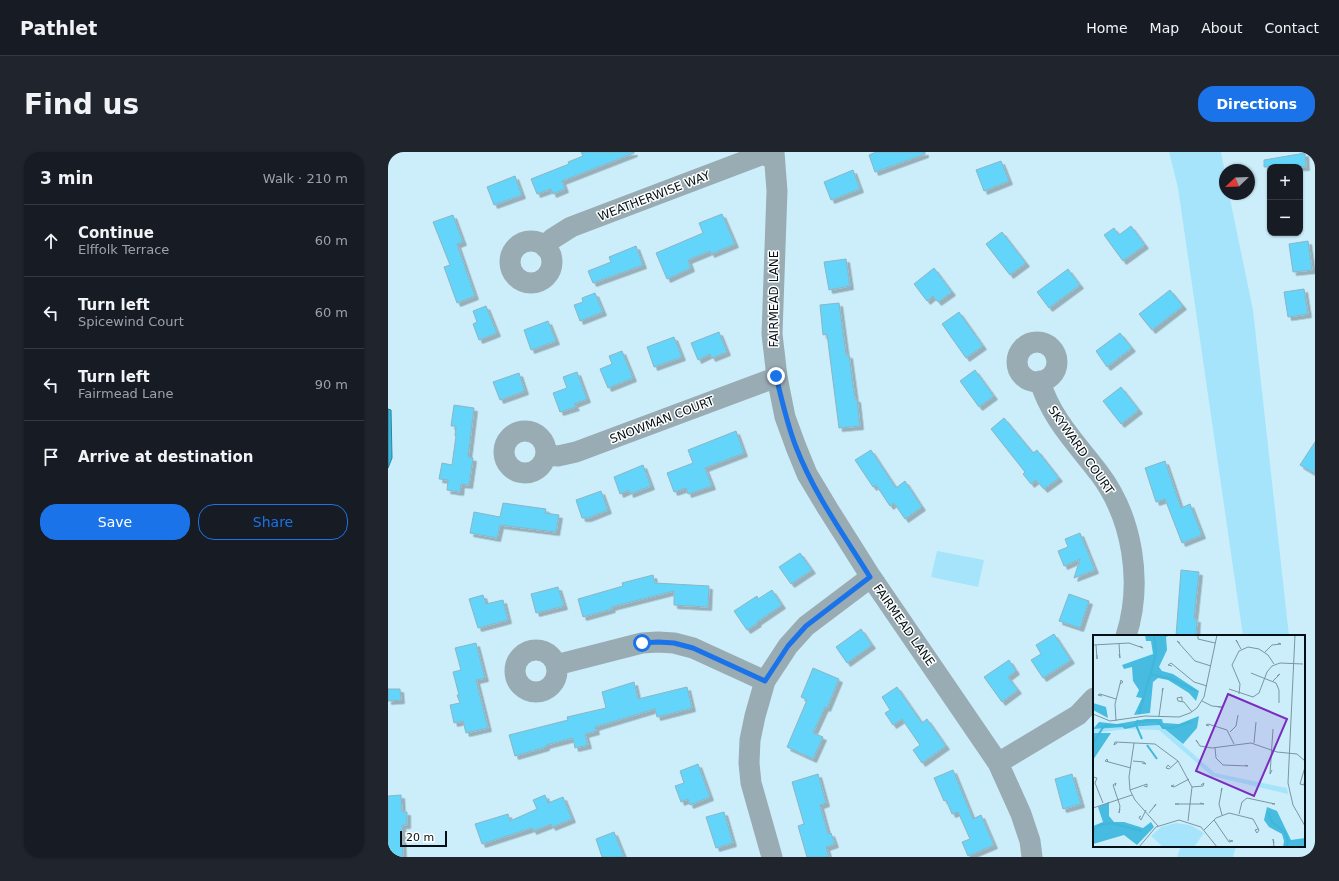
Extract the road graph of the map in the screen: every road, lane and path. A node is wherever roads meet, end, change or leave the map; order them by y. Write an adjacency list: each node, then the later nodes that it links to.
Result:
1 (769, 152): 3 (street, WEATHERWISE WAY)
2 (774, 152): 4 (street, FAIRMEAD LANE)
3 (545, 247)
4 (776, 376): 6 (street, SNOWMAN COURT); 7 (street, FAIRMEAD LANE)
5 (1040, 381): 8 (street, SKYWARD COURT)
6 (546, 455)
7 (870, 577): 10 (street); 12 (street, FAIRMEAD LANE)
8 (1126, 635)
9 (556, 665): 10 (street)
10 (765, 681): 13 (street)
11 (1093, 699): 12 (street)
12 (998, 762): 14 (street, FAIRMEAD LANE)
13 (772, 857)
14 (1032, 857)

